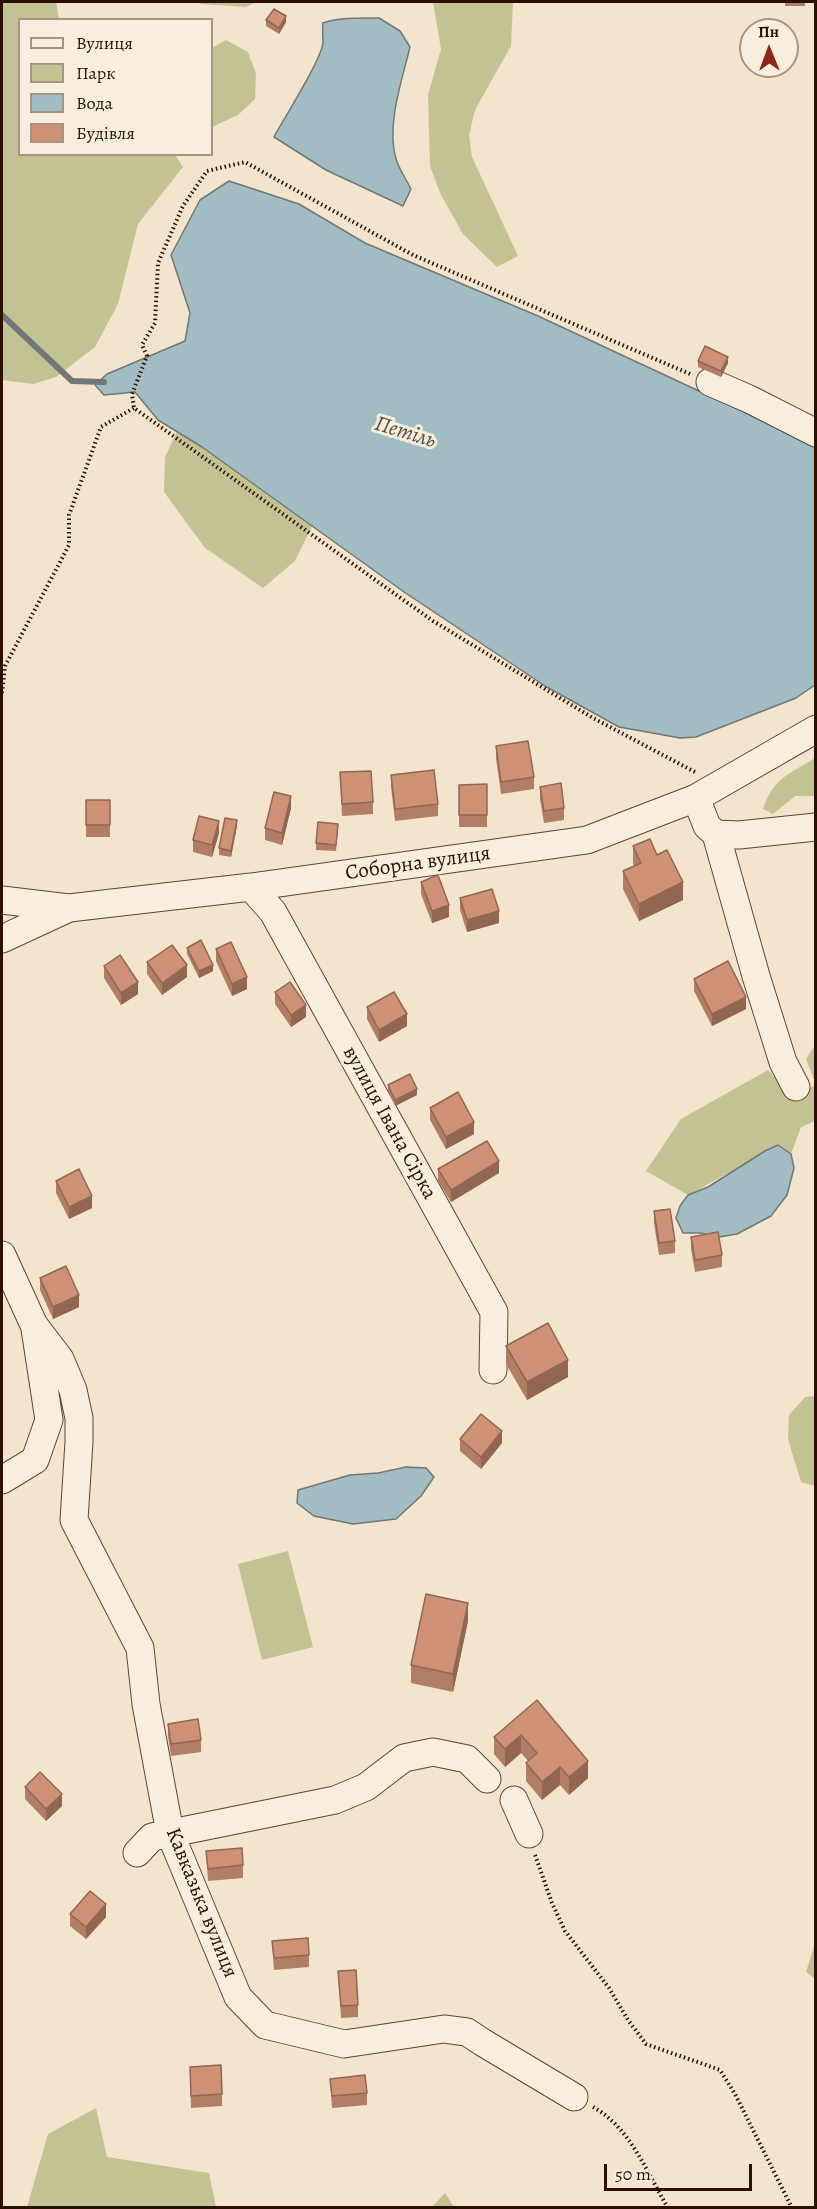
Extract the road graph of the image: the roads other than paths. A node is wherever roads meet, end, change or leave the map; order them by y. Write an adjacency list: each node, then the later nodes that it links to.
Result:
1 (710, 382): 2 (street)
2 (816, 433)
3 (816, 729): 4 (street, Соборна вулиця)
4 (707, 792): 6 (street); 7 (street, Соборна вулиця)
5 (816, 827): 6 (street)
6 (716, 834): 11 (street)
7 (251, 887): 9 (street, Соборна вулиця); 14 (street, вулиця Івана Сірка)
8 (2, 900): 9 (street)
9 (69, 908): 10 (street, Соборна вулиця)
10 (2, 939)
11 (796, 1087)
12 (2, 1255): 13 (street)
13 (34, 1325): 15 (street); 18 (street, Кавказька вулиця)
14 (494, 1370)
15 (2, 1480)
16 (488, 1779): 18 (street)
17 (514, 1800): 19 (street)
18 (170, 1833): 20 (street); 21 (street, Кавказька вулиця)
19 (530, 1834)
20 (136, 1853)
21 (574, 2097)

